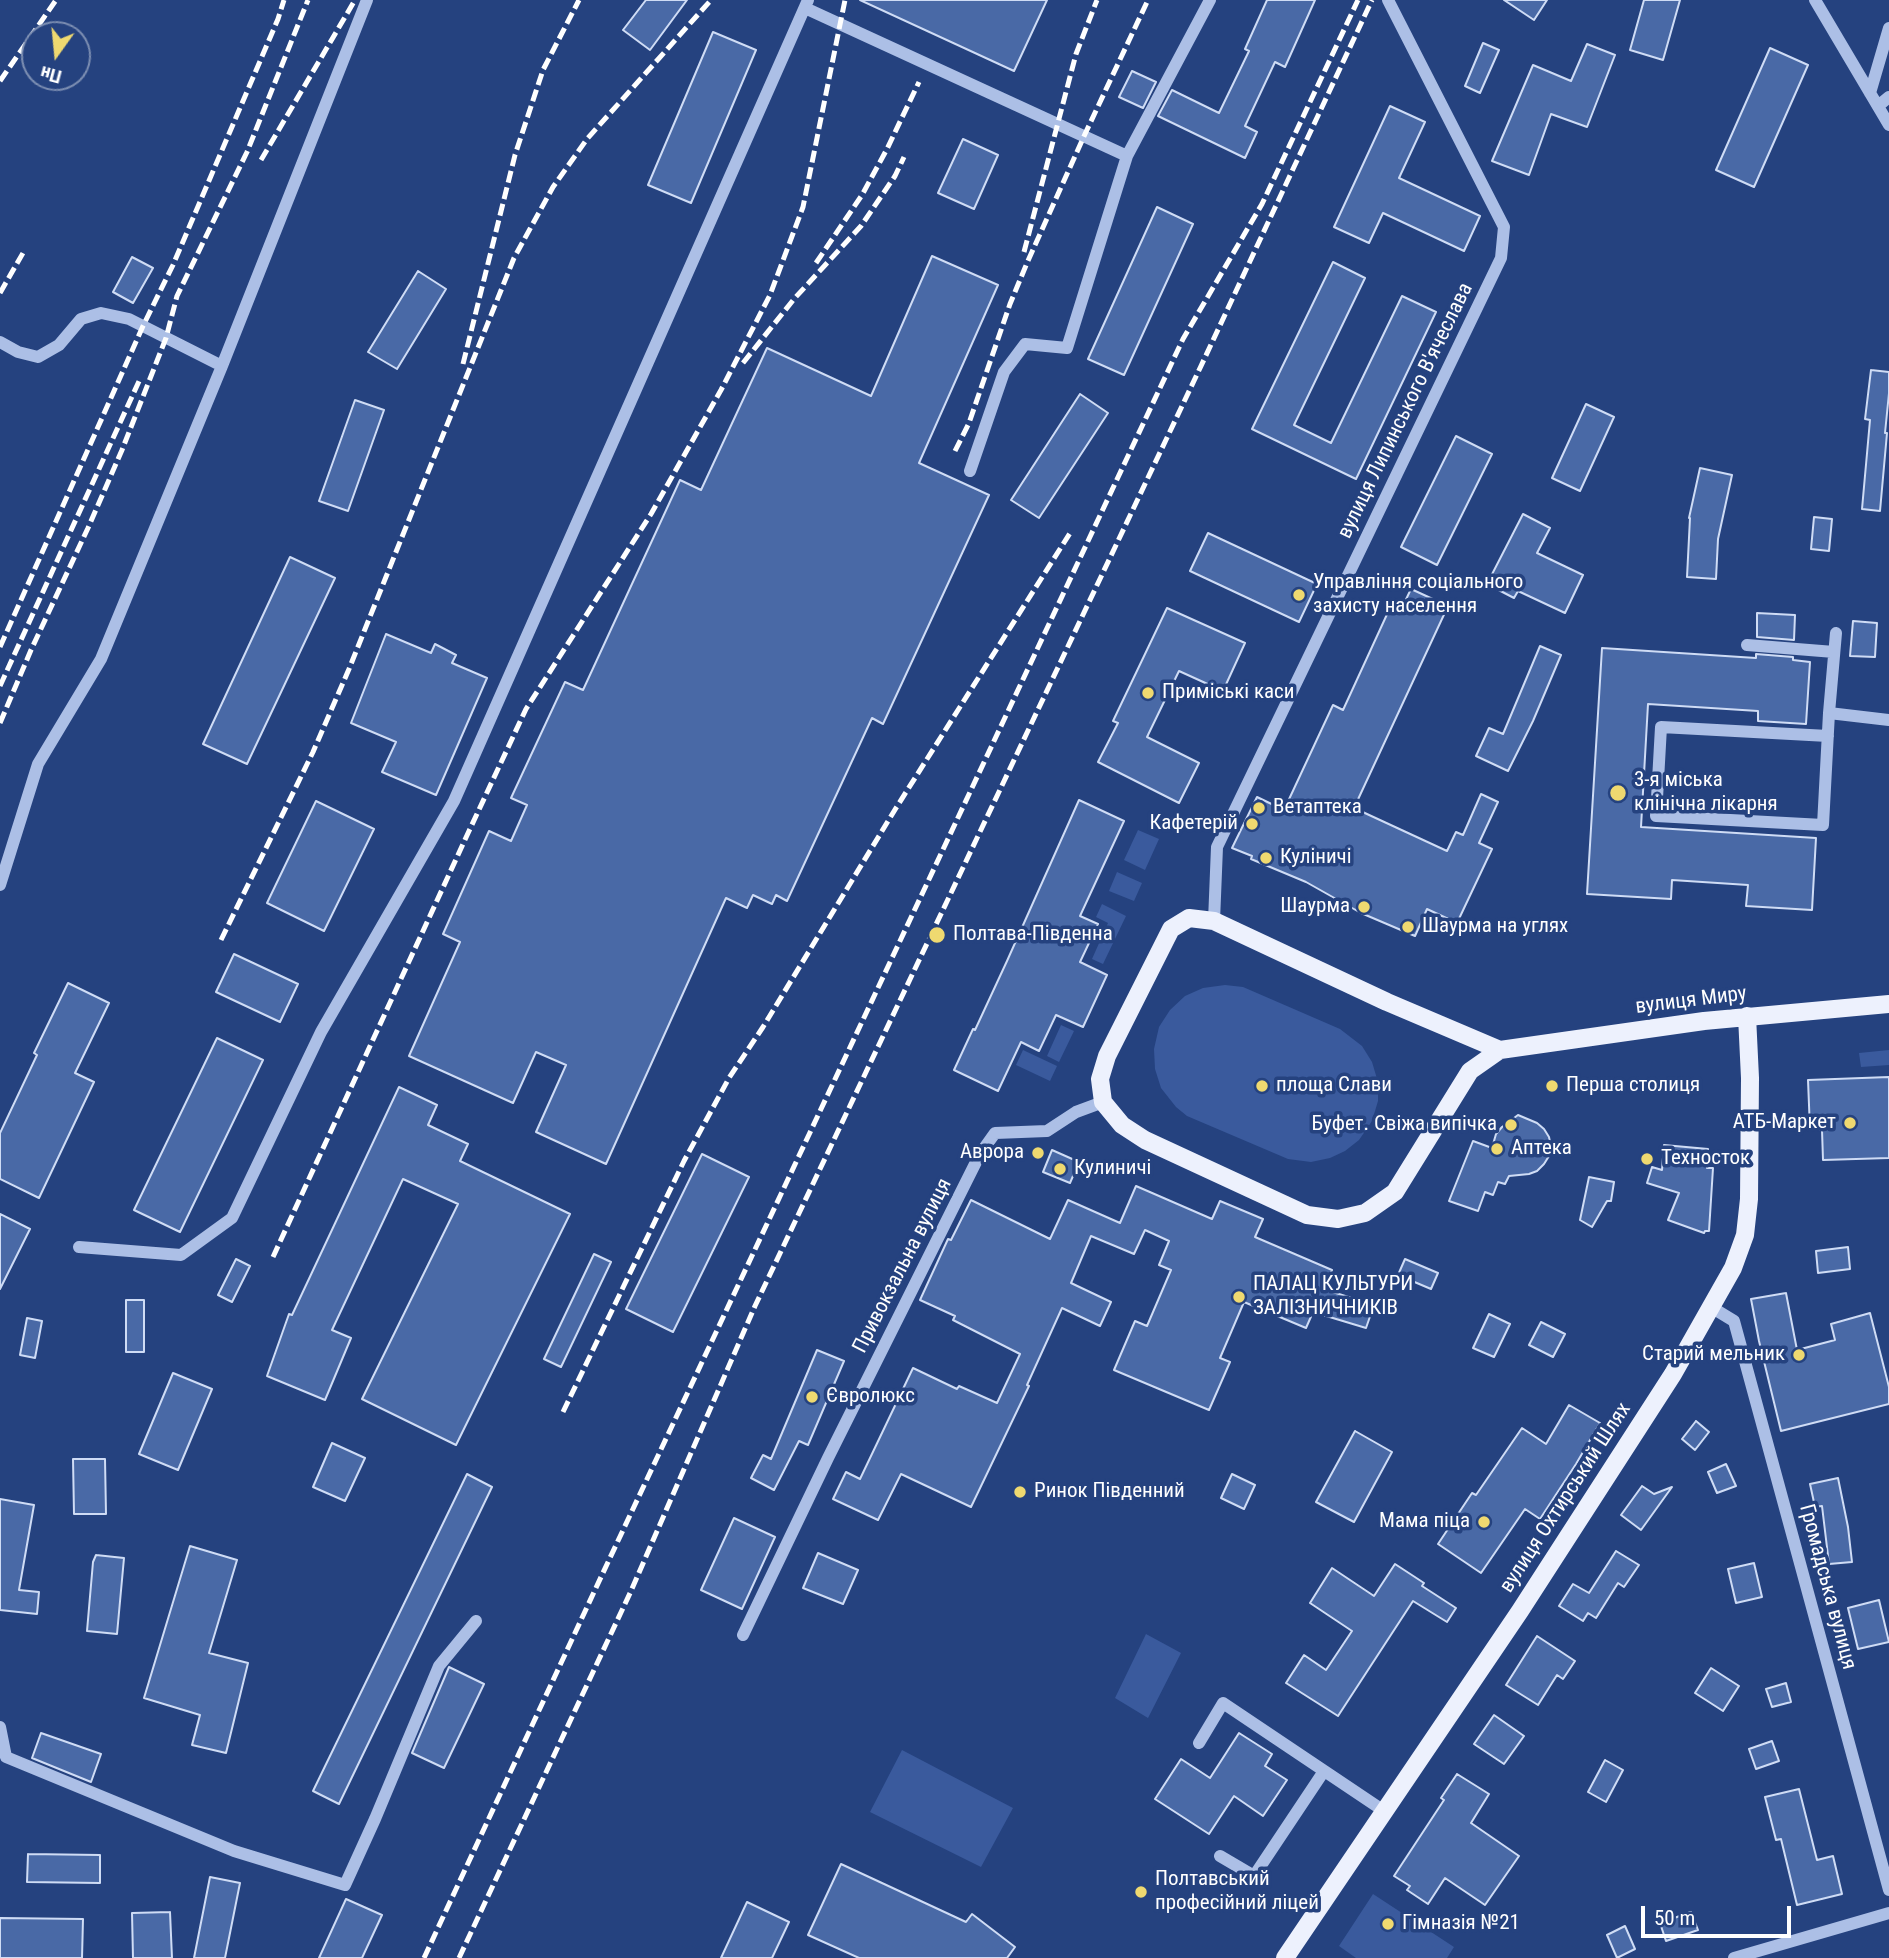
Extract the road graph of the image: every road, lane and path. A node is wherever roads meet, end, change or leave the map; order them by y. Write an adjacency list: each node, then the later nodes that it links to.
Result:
1 (367, 0): 13 (street)
2 (1210, 0): 11 (street)
3 (1388, 0): 22 (street, вулиця Липинського В'ячеслава)
4 (1815, 0): 7 (street)
5 (807, 4): 11 (street); 27 (street)
6 (1889, 28): 7 (street)
7 (1870, 93): 9 (street)
8 (1889, 97): 9 (street)
9 (1878, 106): 10 (street)
10 (1889, 125)
11 (1127, 156): 14 (street)
12 (0, 342): 13 (street)
13 (222, 366): 21 (street)
14 (970, 471)
15 (1836, 633): 17 (street)
16 (1747, 645): 17 (street)
17 (1834, 652): 18 (street)
18 (1829, 713): 19 (street); 20 (street)
19 (1889, 720)
20 (1828, 736): 20 (street)
21 (0, 885)
22 (1213, 920): 25 (main road); 26 (main road)
23 (1889, 1004): 24 (main road, вулиця Миру)
24 (1747, 1016): 25 (main road, вулиця Миру); 28 (main road, вулиця Охтирський Шлях)
25 (1500, 1051): 26 (main road)
26 (1103, 1102): 30 (street, Привокзальна вулиця)
27 (79, 1247)
28 (1712, 1307): 34 (main road, вулиця Охтирський Шлях); 36 (street, Громадська вулиця)
29 (476, 1621): 31 (street)
30 (743, 1635)
31 (0, 1727)
32 (1199, 1743): 33 (street)
33 (1324, 1771): 34 (street); 35 (street)
34 (1384, 1811): 38 (main road, вулиця Охтирський Шлях)
35 (1220, 1856)
36 (1889, 1890)
37 (1889, 1913): 39 (street)
38 (1285, 1958)
39 (1734, 1958)

